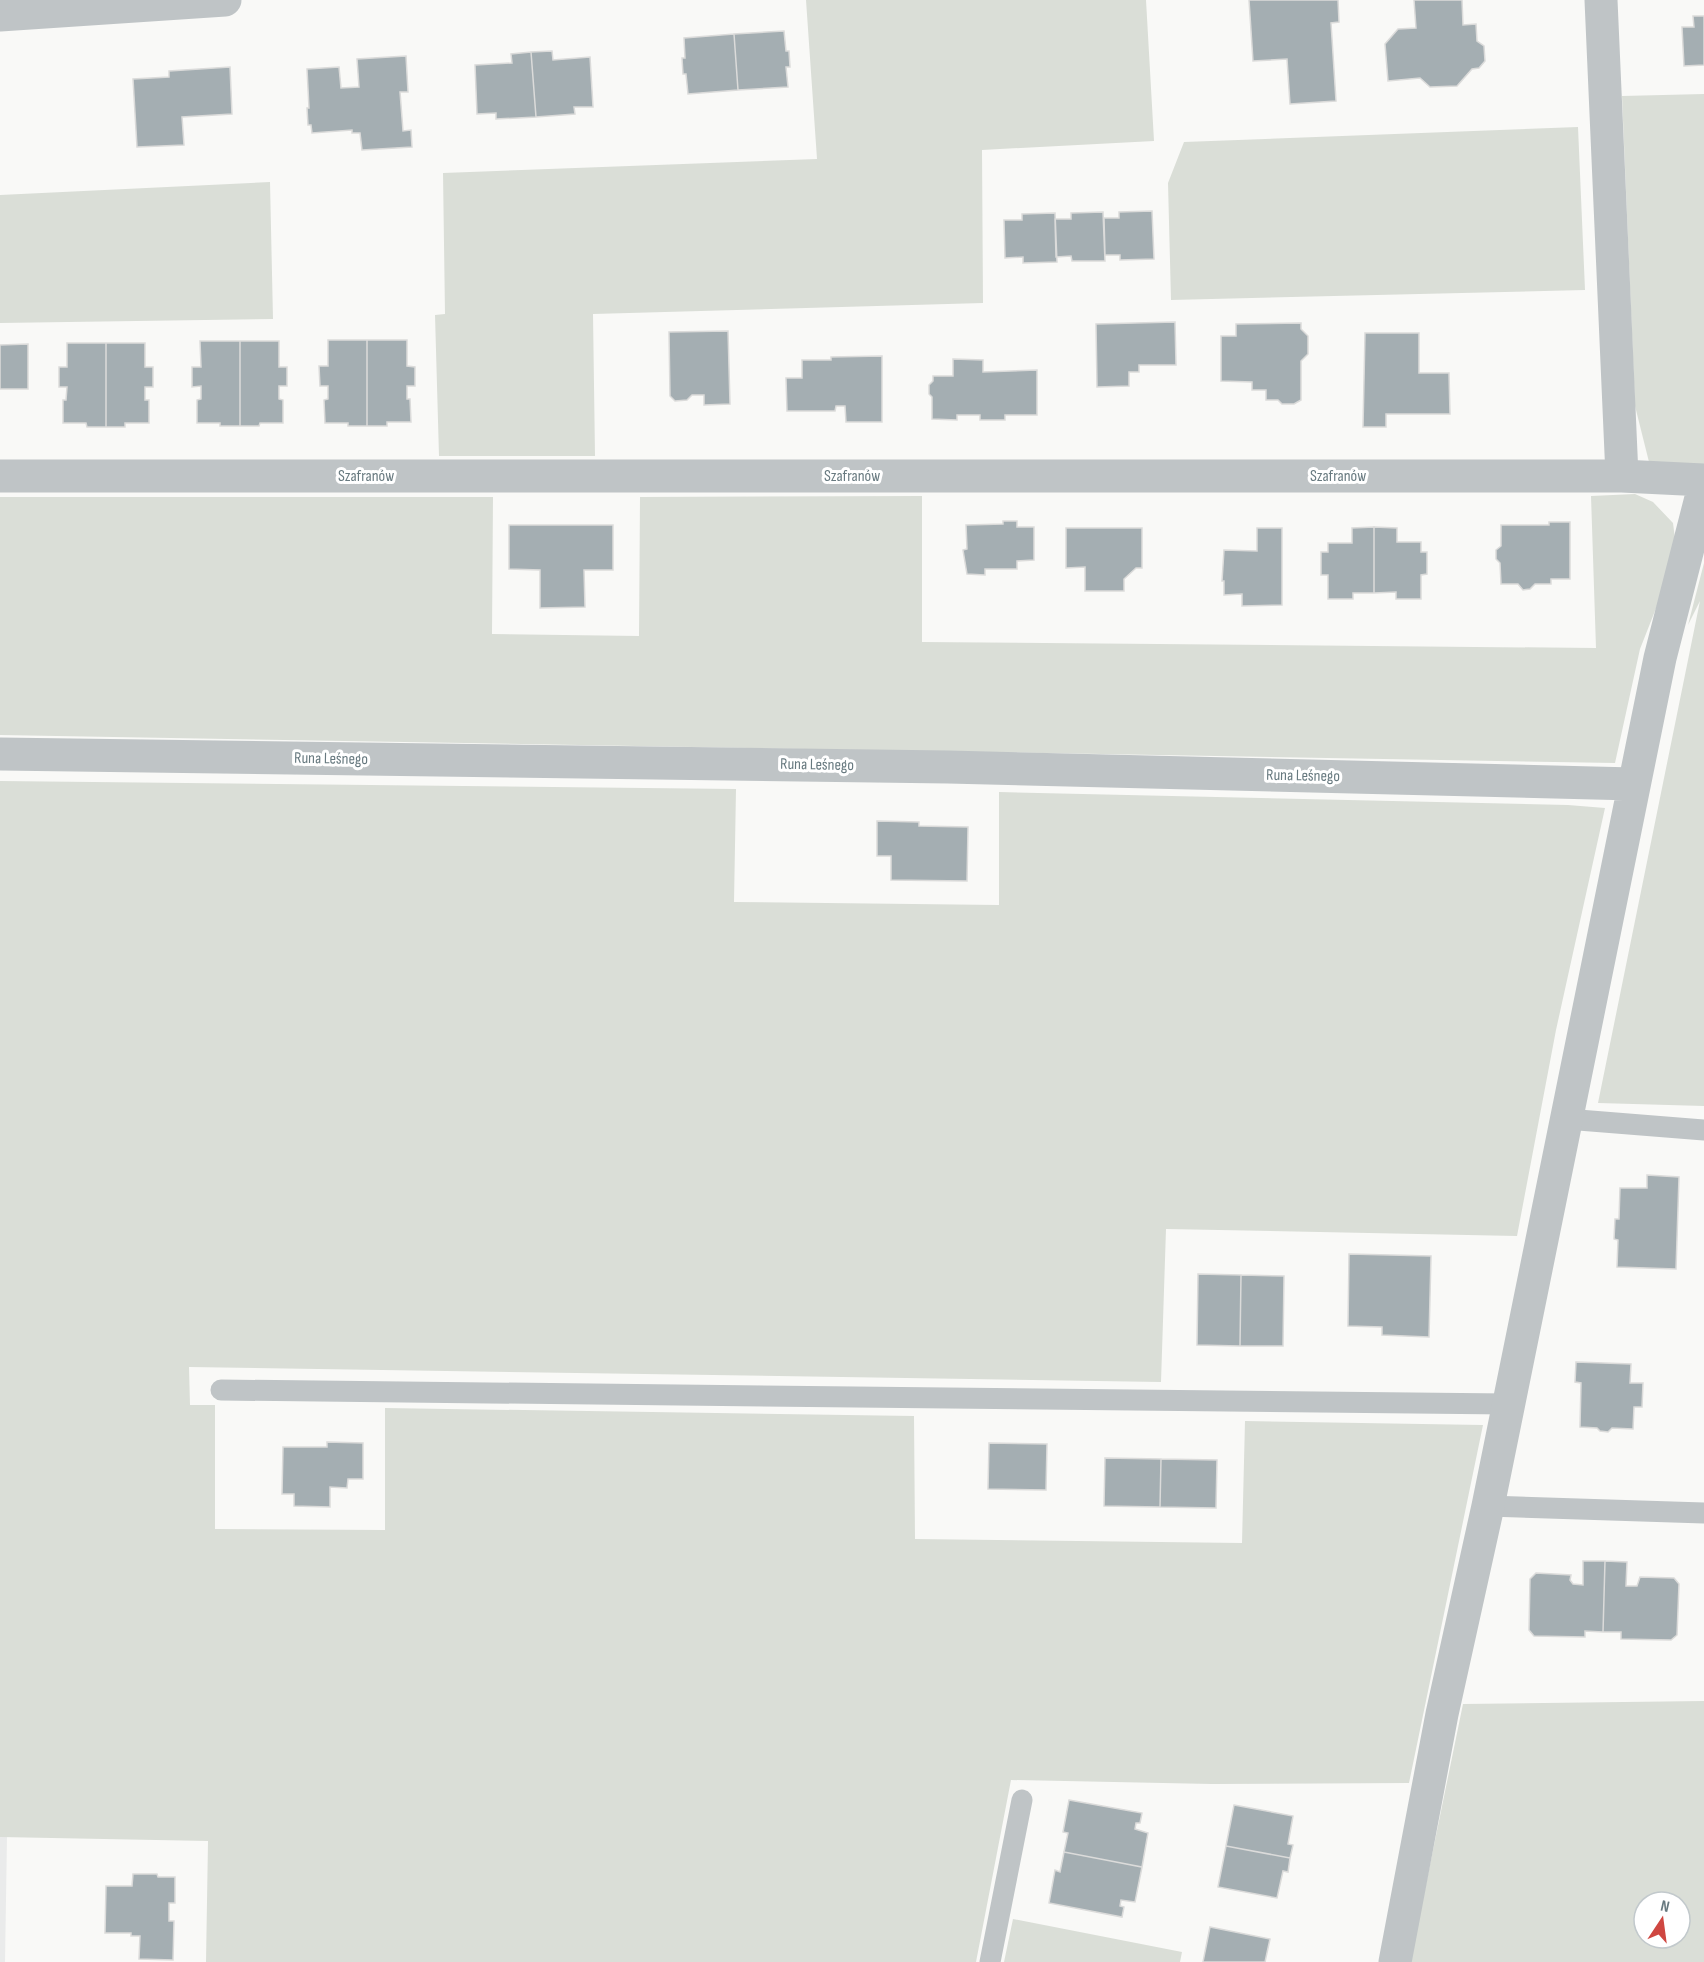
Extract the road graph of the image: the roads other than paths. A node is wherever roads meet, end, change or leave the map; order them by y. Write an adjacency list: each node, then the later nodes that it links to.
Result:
1 (225, 0): 3 (street)
2 (1601, 0): 5 (street)
3 (0, 15)
4 (0, 476): 5 (street, Szafranów)
5 (1622, 476): 6 (street, Szafranów)
6 (1704, 480)
7 (1704, 486): 9 (street)
8 (0, 754): 9 (street, Runa Leśnego)
9 (1634, 784): 10 (street)
10 (1566, 1119): 11 (lane); 13 (street)
11 (1704, 1130)
12 (221, 1390): 13 (lane)
13 (1508, 1404): 14 (street)
14 (1488, 1506): 15 (lane); 18 (street)
15 (1704, 1513)
16 (1022, 1800): 17 (lane)
17 (990, 1962)
18 (1395, 1962)

